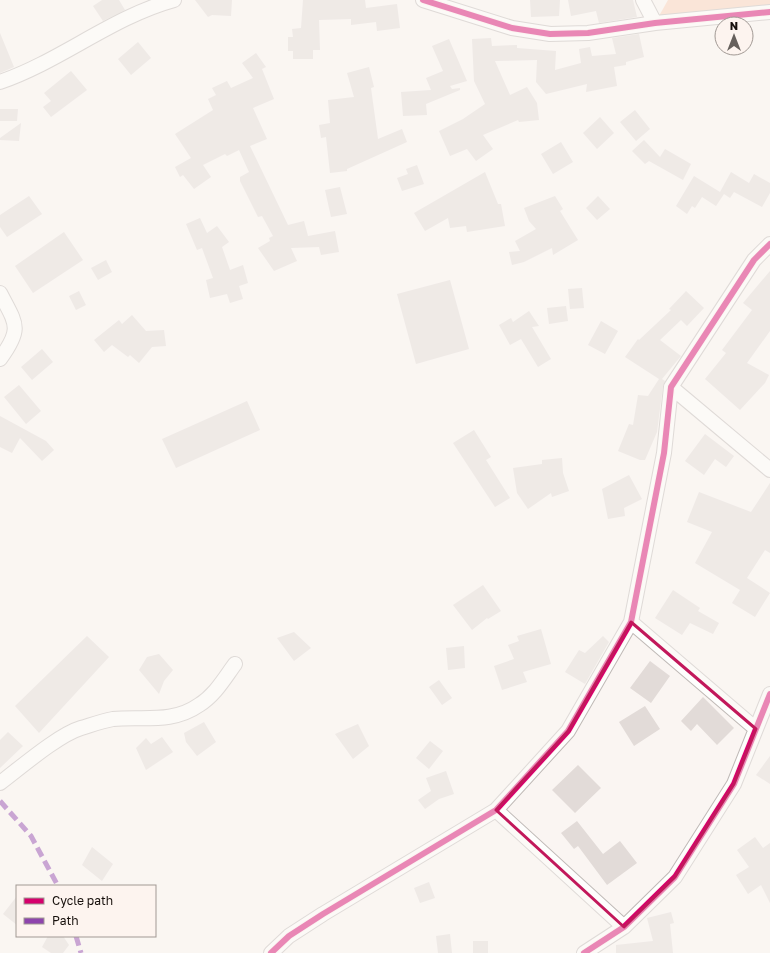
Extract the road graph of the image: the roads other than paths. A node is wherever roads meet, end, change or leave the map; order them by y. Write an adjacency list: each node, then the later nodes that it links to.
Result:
1 (174, 0): 6 (street)
2 (423, 0): 5 (street)
3 (643, 0): 5 (street)
4 (770, 12): 5 (street)
5 (656, 24)
6 (0, 82)
7 (770, 244): 10 (street)
8 (0, 293): 9 (street)
9 (0, 359)
10 (671, 387): 11 (street); 12 (street)
11 (770, 470)
12 (631, 622): 15 (street); 17 (street)
13 (235, 664): 16 (street)
14 (770, 694): 15 (street)
15 (756, 729): 18 (street)
16 (0, 783)
17 (496, 810): 18 (street); 19 (street)
18 (624, 927): 20 (street)
19 (271, 953)
20 (584, 953)

